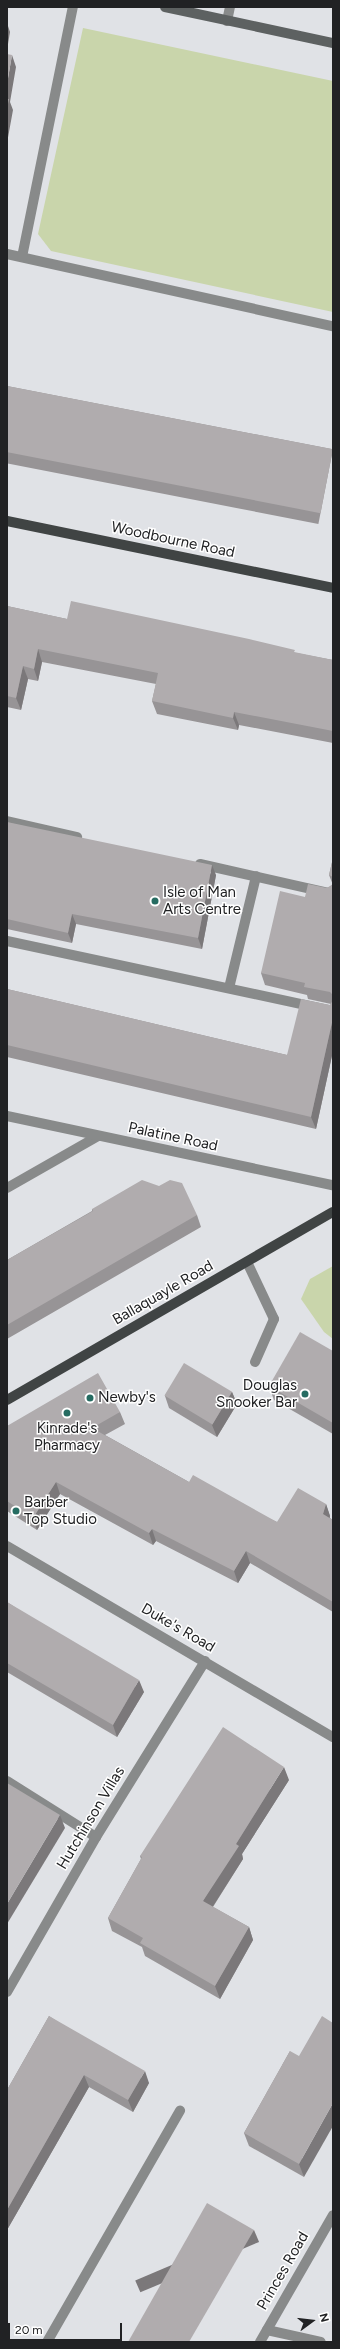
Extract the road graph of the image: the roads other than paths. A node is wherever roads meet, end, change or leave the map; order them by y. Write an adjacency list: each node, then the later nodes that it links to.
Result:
1 (73, 7): 7 (street)
2 (165, 7): 4 (main road)
3 (230, 7): 4 (street)
4 (227, 21): 5 (main road)
5 (333, 43)
6 (7, 254): 7 (street)
7 (22, 257): 8 (street)
8 (333, 326)
9 (7, 521): 10 (main road, Woodbourne Road)
10 (333, 588)
11 (7, 821): 12 (street)
12 (85, 838)
13 (186, 860): 14 (street)
14 (256, 876): 15 (street); 17 (street)
15 (333, 894)
16 (7, 941): 17 (street)
17 (229, 988): 18 (street)
18 (333, 1011)
19 (7, 1116): 20 (street, Palatine Road)
20 (98, 1136): 21 (street, Palatine Road); 22 (street)
21 (333, 1185)
22 (7, 1188)
23 (333, 1212): 24 (main road, Ballaquayle Road)
24 (247, 1262): 25 (street); 26 (main road, Ballaquayle Road)
25 (255, 1362)
26 (7, 1400)
27 (7, 1546): 28 (street, Duke's Road)
28 (205, 1661): 29 (street, Duke's Road); 31 (street, Hutchinson Villas)
29 (333, 1737)
30 (7, 1781): 31 (street)
31 (96, 1837): 32 (street, Hutchinson Villas)
32 (7, 1992)
33 (180, 2111): 36 (street)
34 (333, 2215): 35 (street, Princes Road)
35 (266, 2330): 37 (street, Princes Road); 38 (street)
36 (48, 2342)
37 (260, 2342)
38 (321, 2342)

